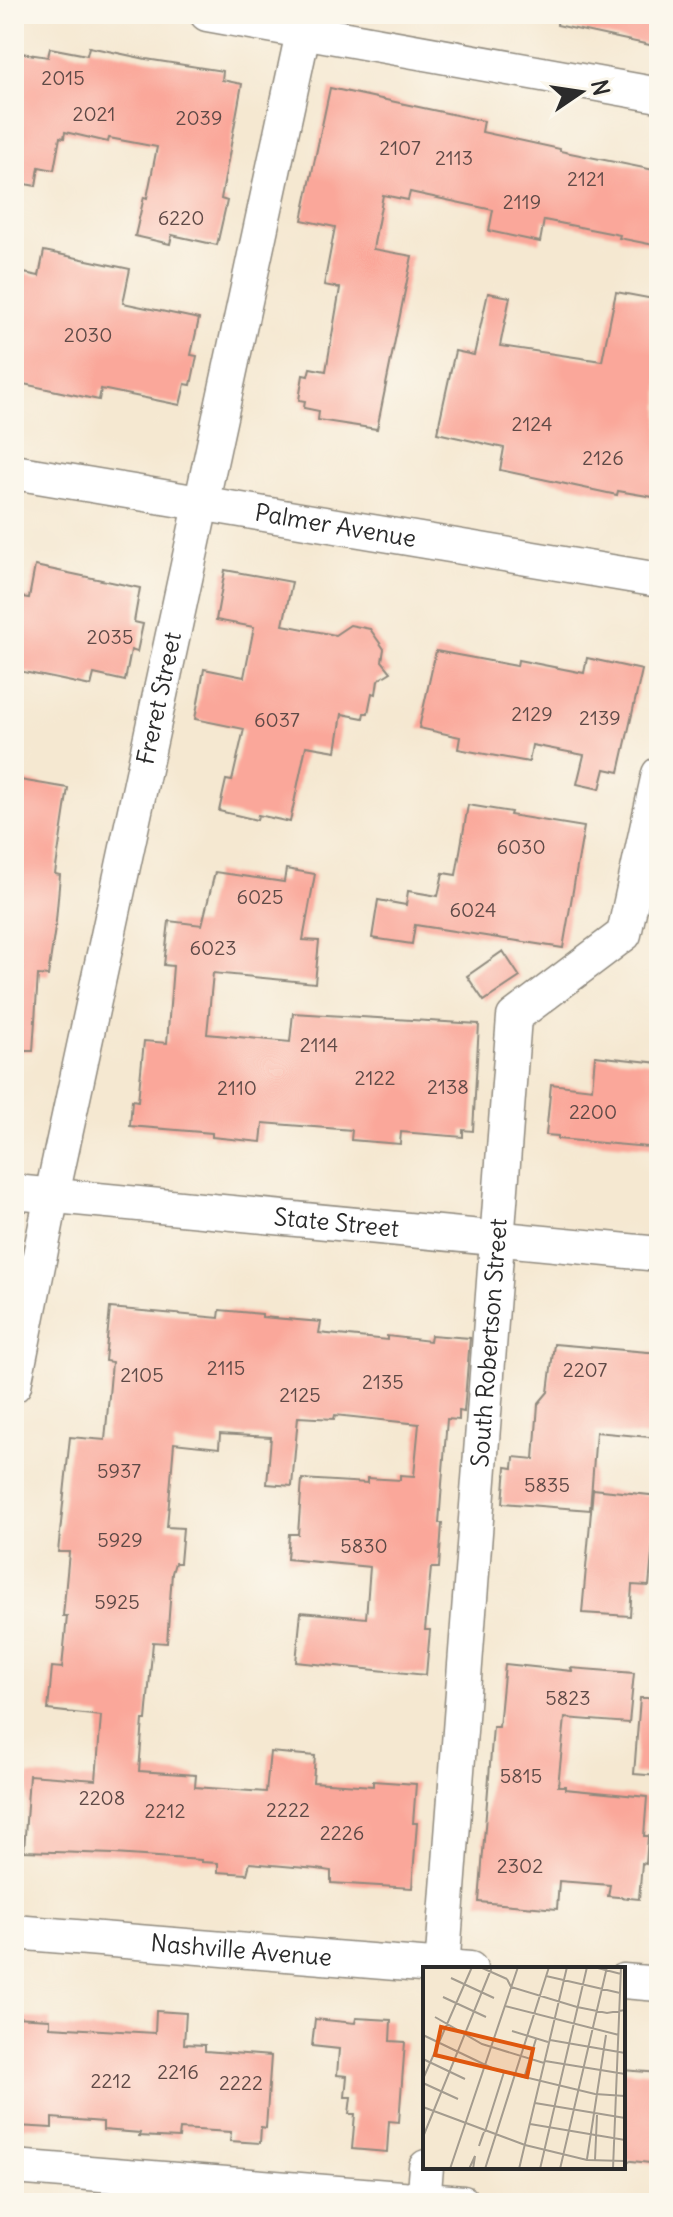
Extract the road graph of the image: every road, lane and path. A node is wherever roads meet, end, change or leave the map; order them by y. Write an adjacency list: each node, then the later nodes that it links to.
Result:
1 (207, 14): 2 (street)
2 (305, 23): 3 (street); 5 (street, Freret Street)
3 (659, 95)
4 (14, 472): 5 (street, Palmer Avenue)
5 (202, 502): 6 (street, Palmer Avenue); 9 (street, Freret Street)
6 (659, 580)
7 (659, 774): 10 (street, South Robertson Street)
8 (14, 1192): 9 (street, State Street)
9 (52, 1195): 10 (street, State Street); 12 (street, Freret Street)
10 (497, 1238): 11 (street, State Street); 15 (street, South Robertson Street)
11 (659, 1254)
12 (14, 1385)
13 (14, 1932): 14 (street, Nashville Avenue)
14 (439, 1967)
15 (451, 1967)
16 (625, 1981): 17 (street)
17 (659, 1984)
18 (14, 2167): 19 (street)
19 (424, 2190): 20 (street)
20 (463, 2203)

